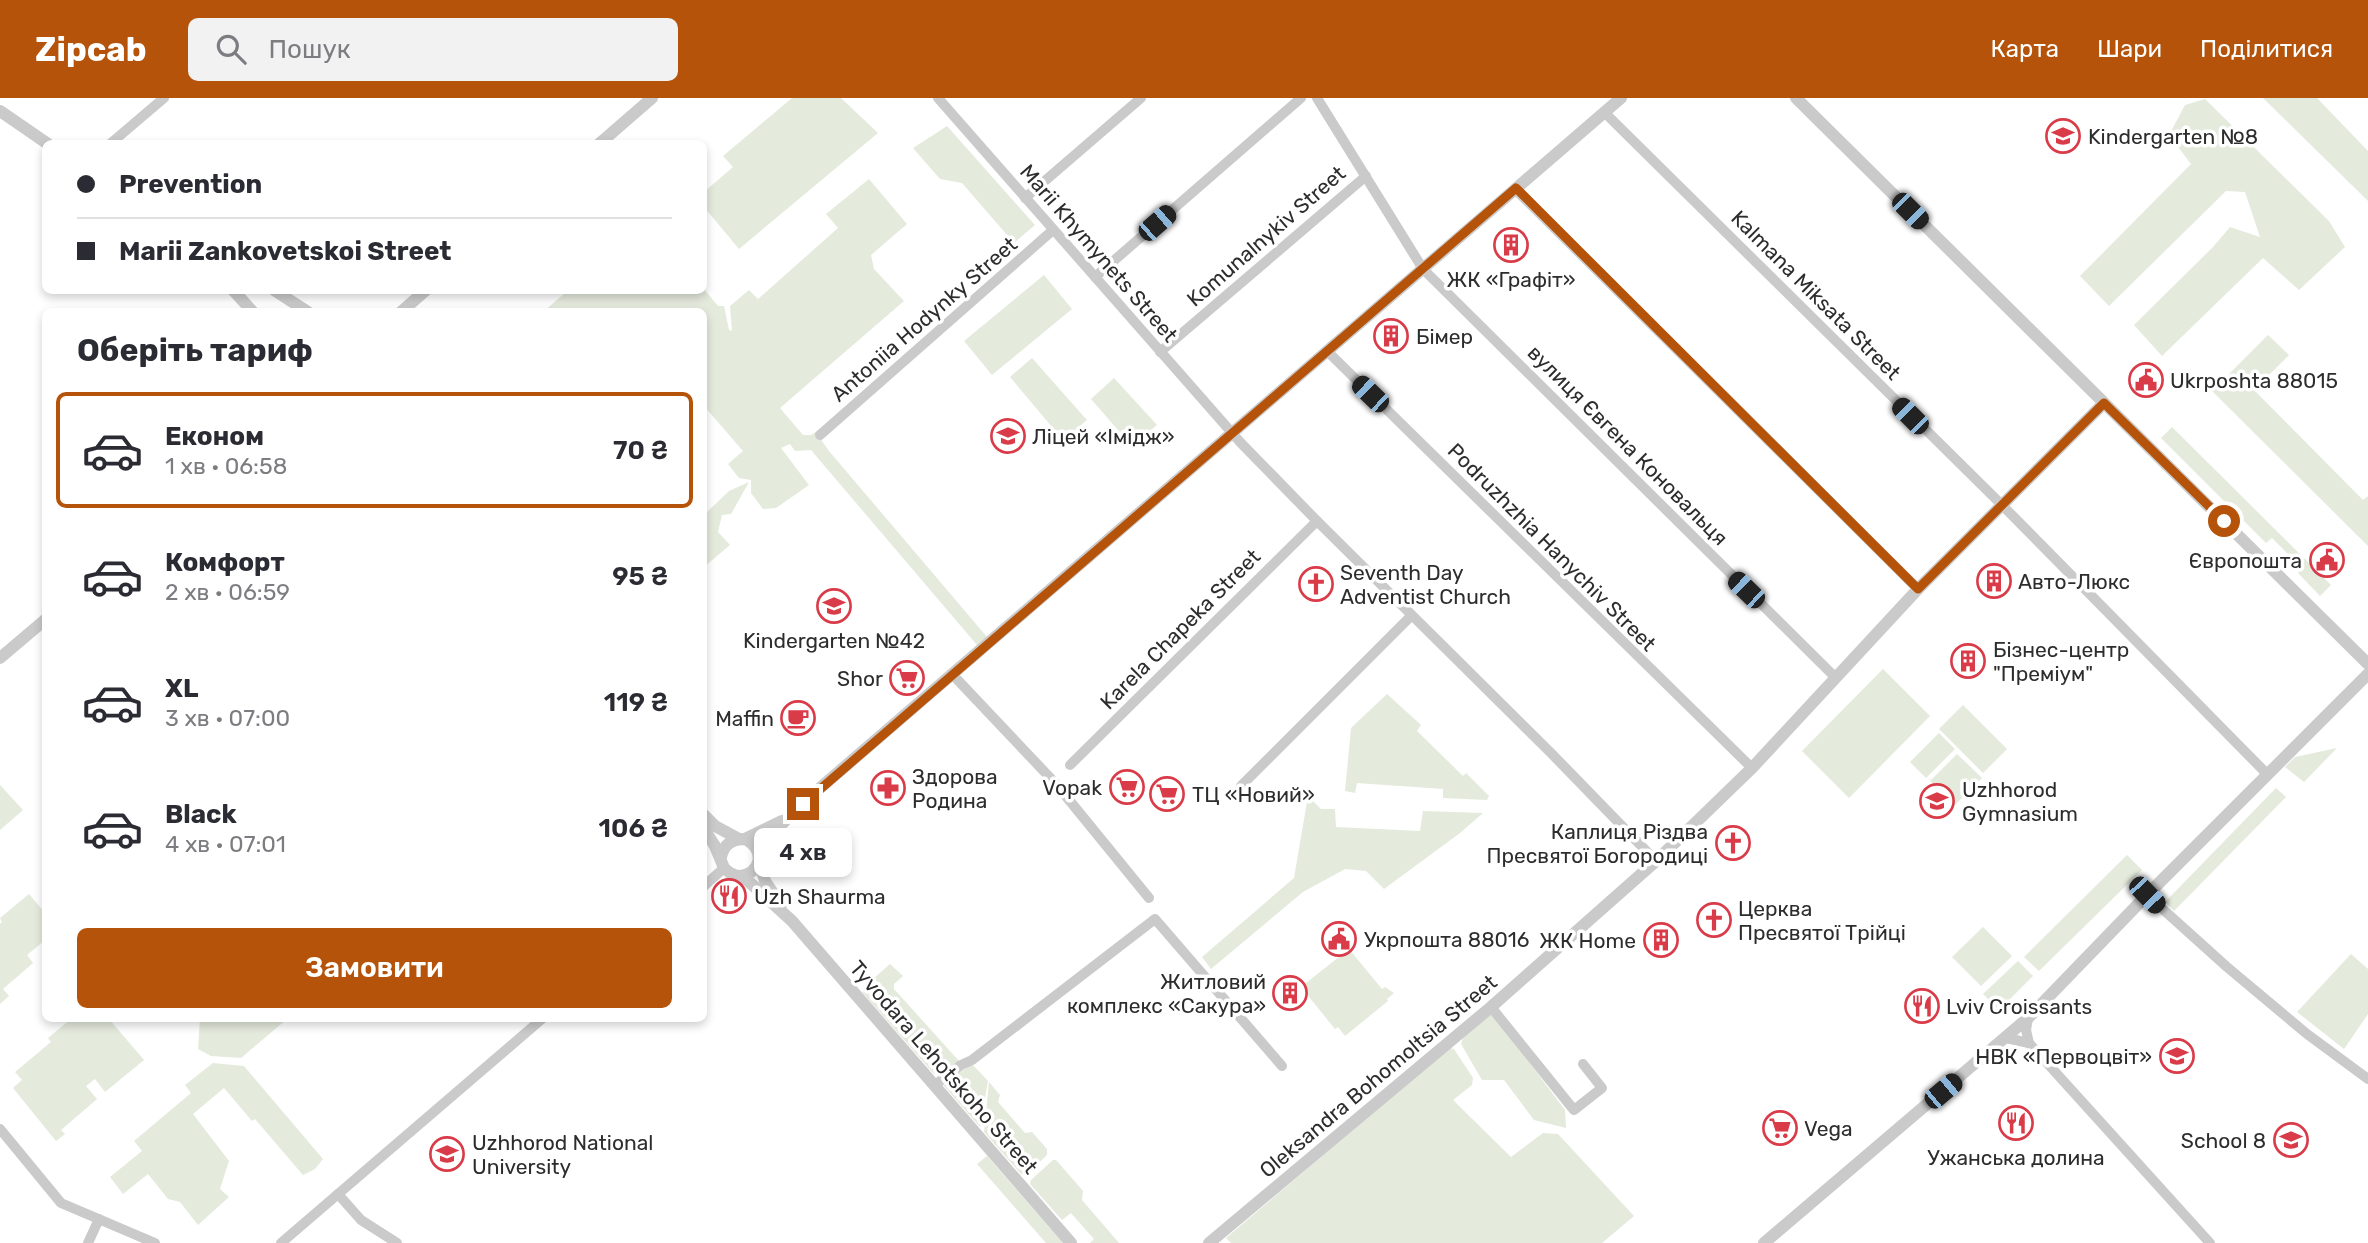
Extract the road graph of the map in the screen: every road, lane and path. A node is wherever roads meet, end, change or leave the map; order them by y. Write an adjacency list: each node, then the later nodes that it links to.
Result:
1 (164, 98): 12 (street)
2 (652, 98): 13 (street)
3 (938, 98): 16 (street, Marii Khymynets Street)
4 (1141, 98): 16 (street)
5 (1301, 98): 19 (street)
6 (1317, 98): 14 (street, вулиця Євгена Коновальця)
7 (1621, 98): 10 (street)
8 (1796, 98): 28 (street)
9 (0, 111): 11 (street)
10 (1604, 112): 15 (street); 31 (street, Kalmana Miksata Street)
11 (42, 140)
12 (115, 140)
13 (603, 140)
14 (1366, 176): 18 (street, вулиця Євгена Коновальця); 27 (street, Komunalnykiv Street)
15 (1516, 188): 18 (street); 33 (street)
16 (1025, 198): 17 (street, Marii Khymynets Street)
17 (1053, 230): 19 (street, Marii Khymynets Street); 30 (street, Antoniia Hodynky Street)
18 (1423, 269): 26 (street); 40 (street, вулиця Євгена Коновальця)
19 (1095, 277): 27 (street, Marii Khymynets Street)
20 (237, 294): 23 (street)
21 (280, 294): 24 (street)
22 (421, 294): 25 (street)
23 (249, 308)
24 (302, 308)
25 (406, 308)
26 (1327, 351): 29 (street); 42 (street, Podruzhzhia Hanychiv Street)
27 (1160, 352): 29 (street, Marii Khymynets Street)
28 (2104, 403): 31 (street, Oleksandra Bohomoltsia Street); 37 (street)
29 (1232, 433): 32 (street, Marii Khymynets Street); 38 (street)
30 (820, 435)
31 (2003, 506): 33 (street, Oleksandra Bohomoltsia Street); 43 (street, Kalmana Miksata Street)
32 (1317, 522): 34 (street, Marii Khymynets Street); 41 (street, Karela Chapeka Street)
33 (1918, 589): 40 (street, Oleksandra Bohomoltsia Street)
34 (1411, 616): 44 (street); 50 (street, Marii Khymynets Street)
35 (42, 621): 36 (street)
36 (0, 658)
37 (2368, 664)
38 (952, 674): 46 (street); 55 (street)
39 (2368, 674): 43 (street)
40 (1836, 678): 42 (street, Oleksandra Bohomoltsia Street)
41 (1070, 765)
42 (1752, 768): 50 (street, Oleksandra Bohomoltsia Street)
43 (2267, 774): 54 (street)
44 (1241, 786)
45 (707, 819): 48 (street)
46 (785, 820): 48 (street); 49 (street)
47 (707, 834): 51 (street)
48 (742, 839): 49 (street); 51 (street)
49 (760, 859): 52 (street); 56 (street, Tyvodara Lehotskoho Street)
50 (1656, 861): 57 (street, Oleksandra Bohomoltsia Street)
51 (723, 862): 52 (street); 53 (street)
52 (737, 876): 56 (street, Tyvodara Lehotskoho Street)
53 (707, 882)
54 (2147, 895): 58 (street); 64 (street)
55 (1149, 898)
56 (788, 917): 65 (street, Tyvodara Lehotskoho Street)
57 (1491, 1007): 62 (street); 74 (street, Oleksandra Bohomoltsia Street)
58 (2028, 1018): 60 (street); 61 (street)
59 (538, 1022): 67 (street)
60 (2006, 1038): 61 (street); 75 (street)
61 (2029, 1043): 76 (street)
62 (1583, 1064)
63 (1282, 1066): 65 (street)
64 (2368, 1079)
65 (935, 1085): 73 (street, Tyvodara Lehotskoho Street)
66 (0, 1129): 68 (street)
67 (338, 1195): 71 (street); 72 (street)
68 (99, 1219): 69 (street); 70 (street)
69 (89, 1243)
70 (155, 1243)
71 (281, 1243)
72 (397, 1243)
73 (1071, 1243)
74 (1209, 1243)
75 (1764, 1243)
76 (2210, 1243)

